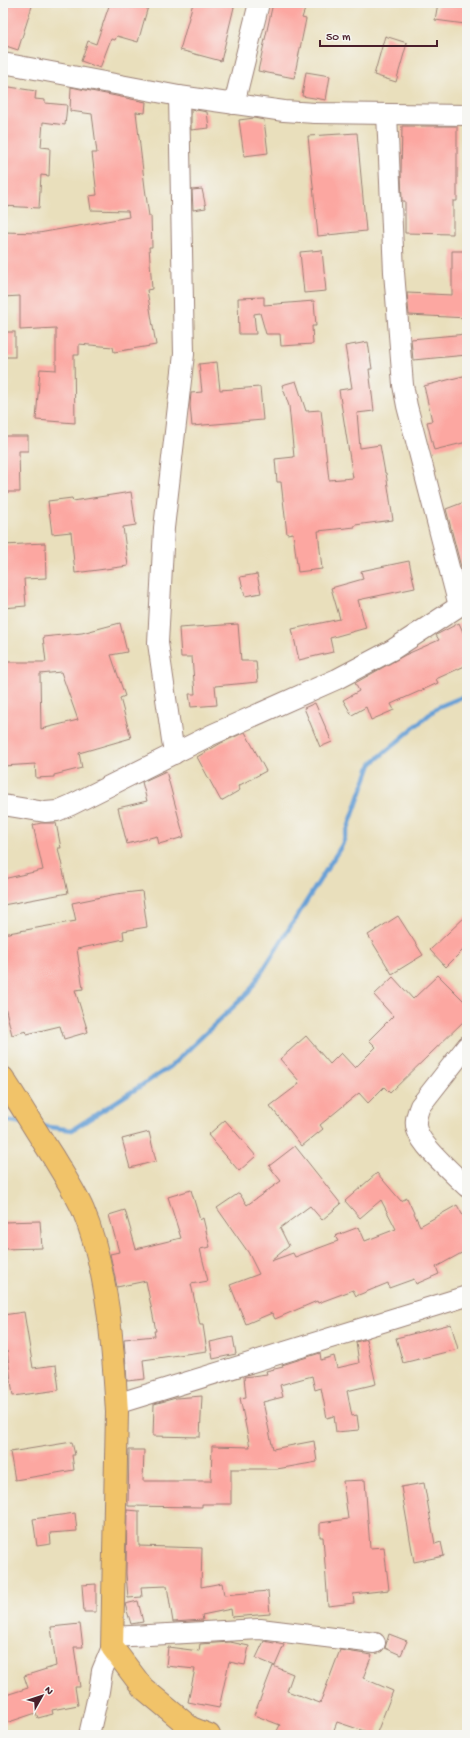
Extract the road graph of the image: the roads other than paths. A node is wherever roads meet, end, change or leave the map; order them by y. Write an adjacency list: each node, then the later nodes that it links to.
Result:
1 (259, 3): 4 (street)
2 (3, 63): 3 (street)
3 (179, 96): 4 (street); 8 (street)
4 (234, 104): 5 (street)
5 (387, 114): 6 (street); 7 (street)
6 (467, 115)
7 (463, 604): 8 (street)
8 (174, 754): 9 (street)
9 (3, 805)
10 (467, 1046): 12 (street)
11 (8, 1086): 14 (main road)
12 (467, 1187)
13 (467, 1296): 14 (street)
14 (116, 1404): 15 (main road)
15 (112, 1642): 16 (street); 17 (street); 18 (main road)
16 (375, 1644)
17 (88, 1735)
18 (209, 1735)

